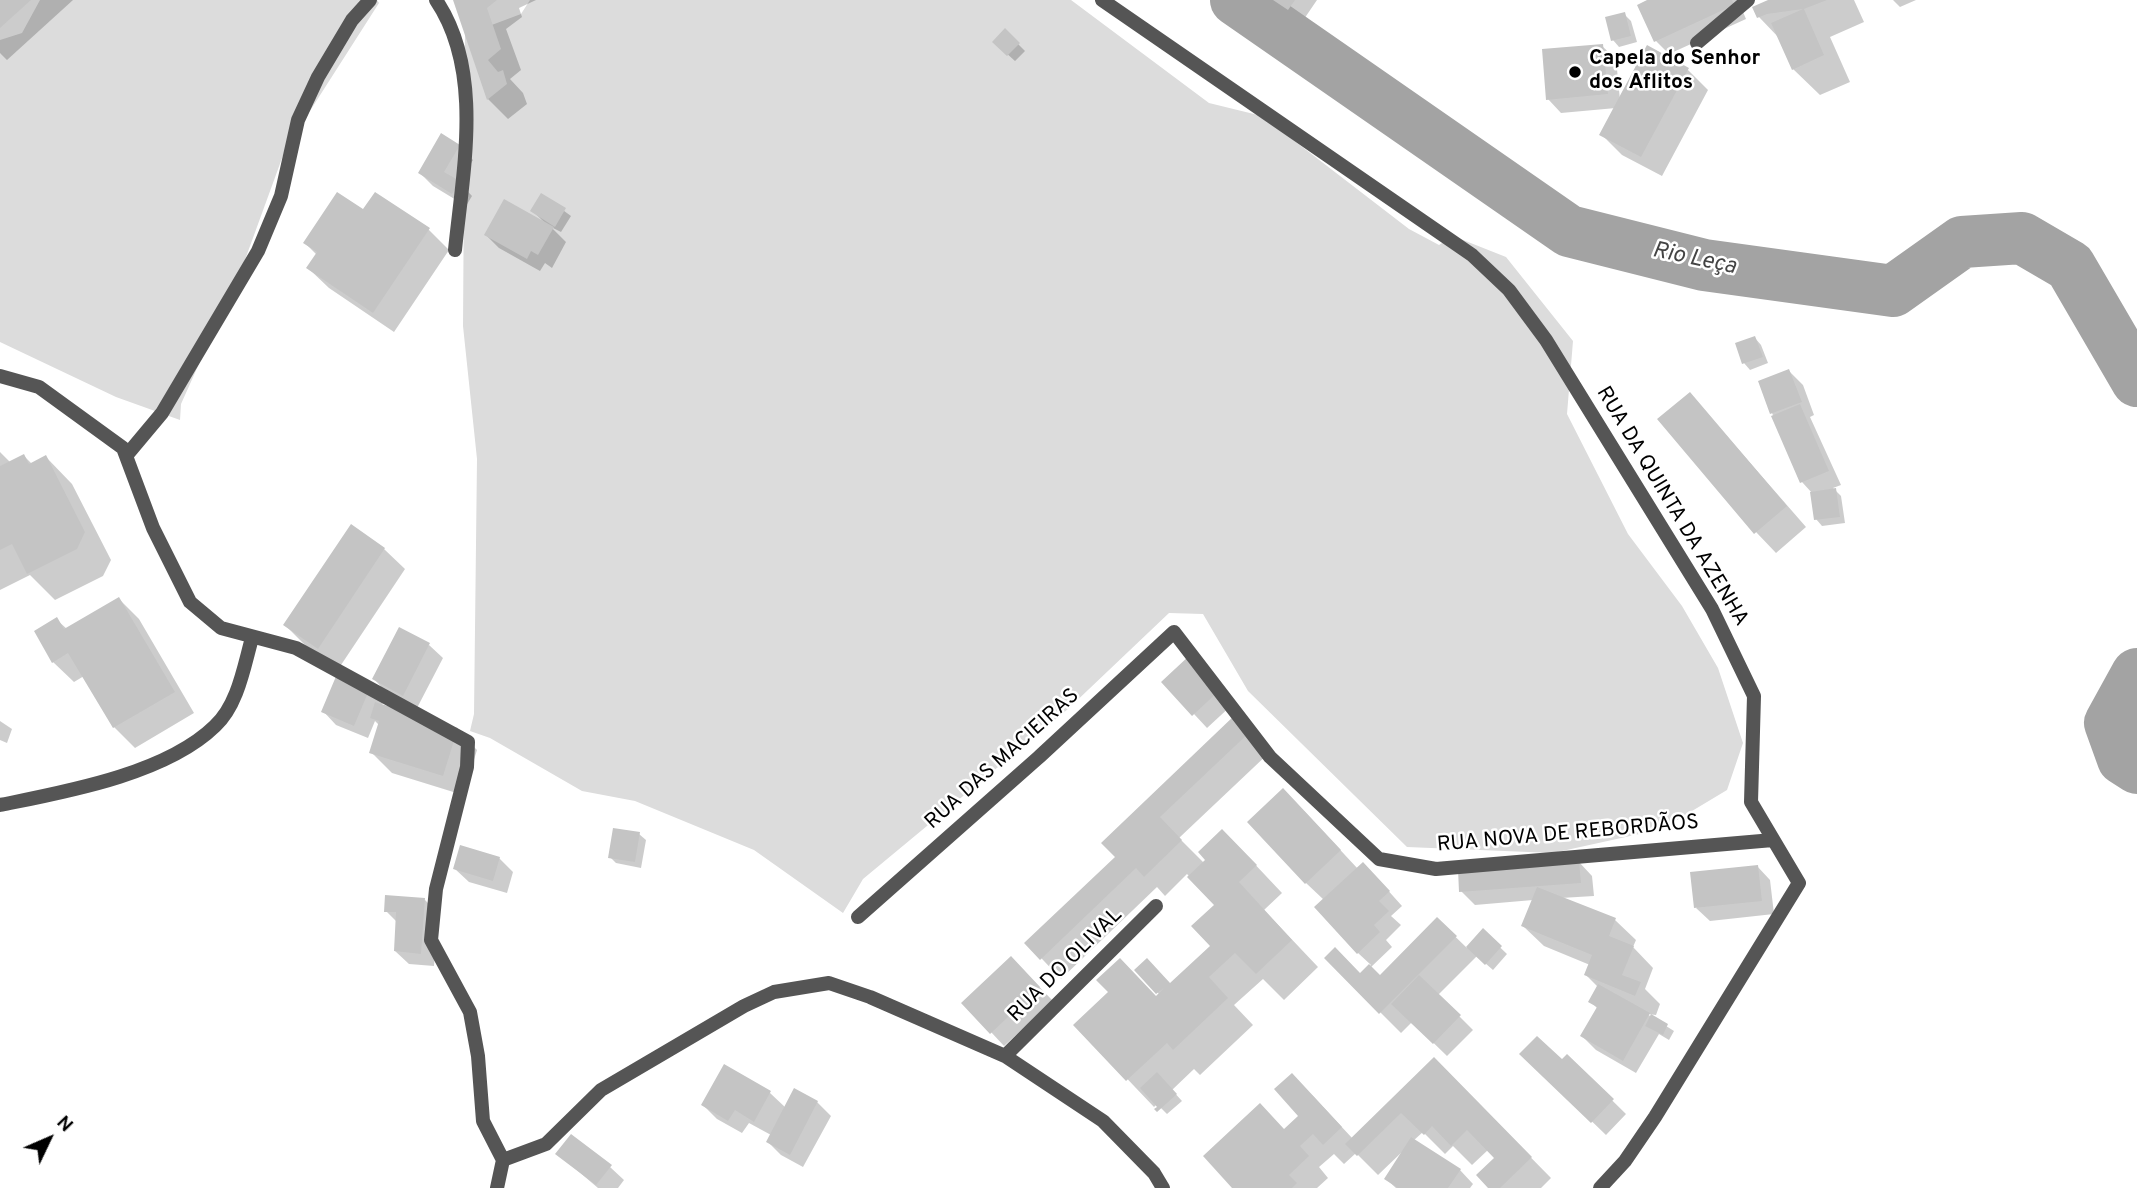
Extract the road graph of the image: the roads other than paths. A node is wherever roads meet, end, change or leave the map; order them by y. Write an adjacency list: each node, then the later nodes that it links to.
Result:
1 (370, 0): 8 (street)
2 (436, 0): 6 (street)
3 (1102, 0): 12 (street, RUA DA QUINTA DA AZENHA)
4 (1748, 0): 5 (street)
5 (1697, 43)
6 (455, 250)
7 (0, 376): 8 (street)
8 (126, 456): 10 (street)
9 (1174, 632): 12 (street, RUA NOVA DE REBORDÃOS); 14 (street, RUA DAS MACIEIRAS)
10 (253, 638): 11 (street); 16 (street)
11 (0, 805)
12 (1773, 839): 19 (street, RUA DA QUINTA DA AZENHA)
13 (1156, 906): 15 (street, RUA DO OLIVAL)
14 (858, 917)
15 (1004, 1056): 16 (street); 18 (street)
16 (503, 1160): 17 (street)
17 (497, 1188)
18 (1163, 1188)
19 (1601, 1188)

